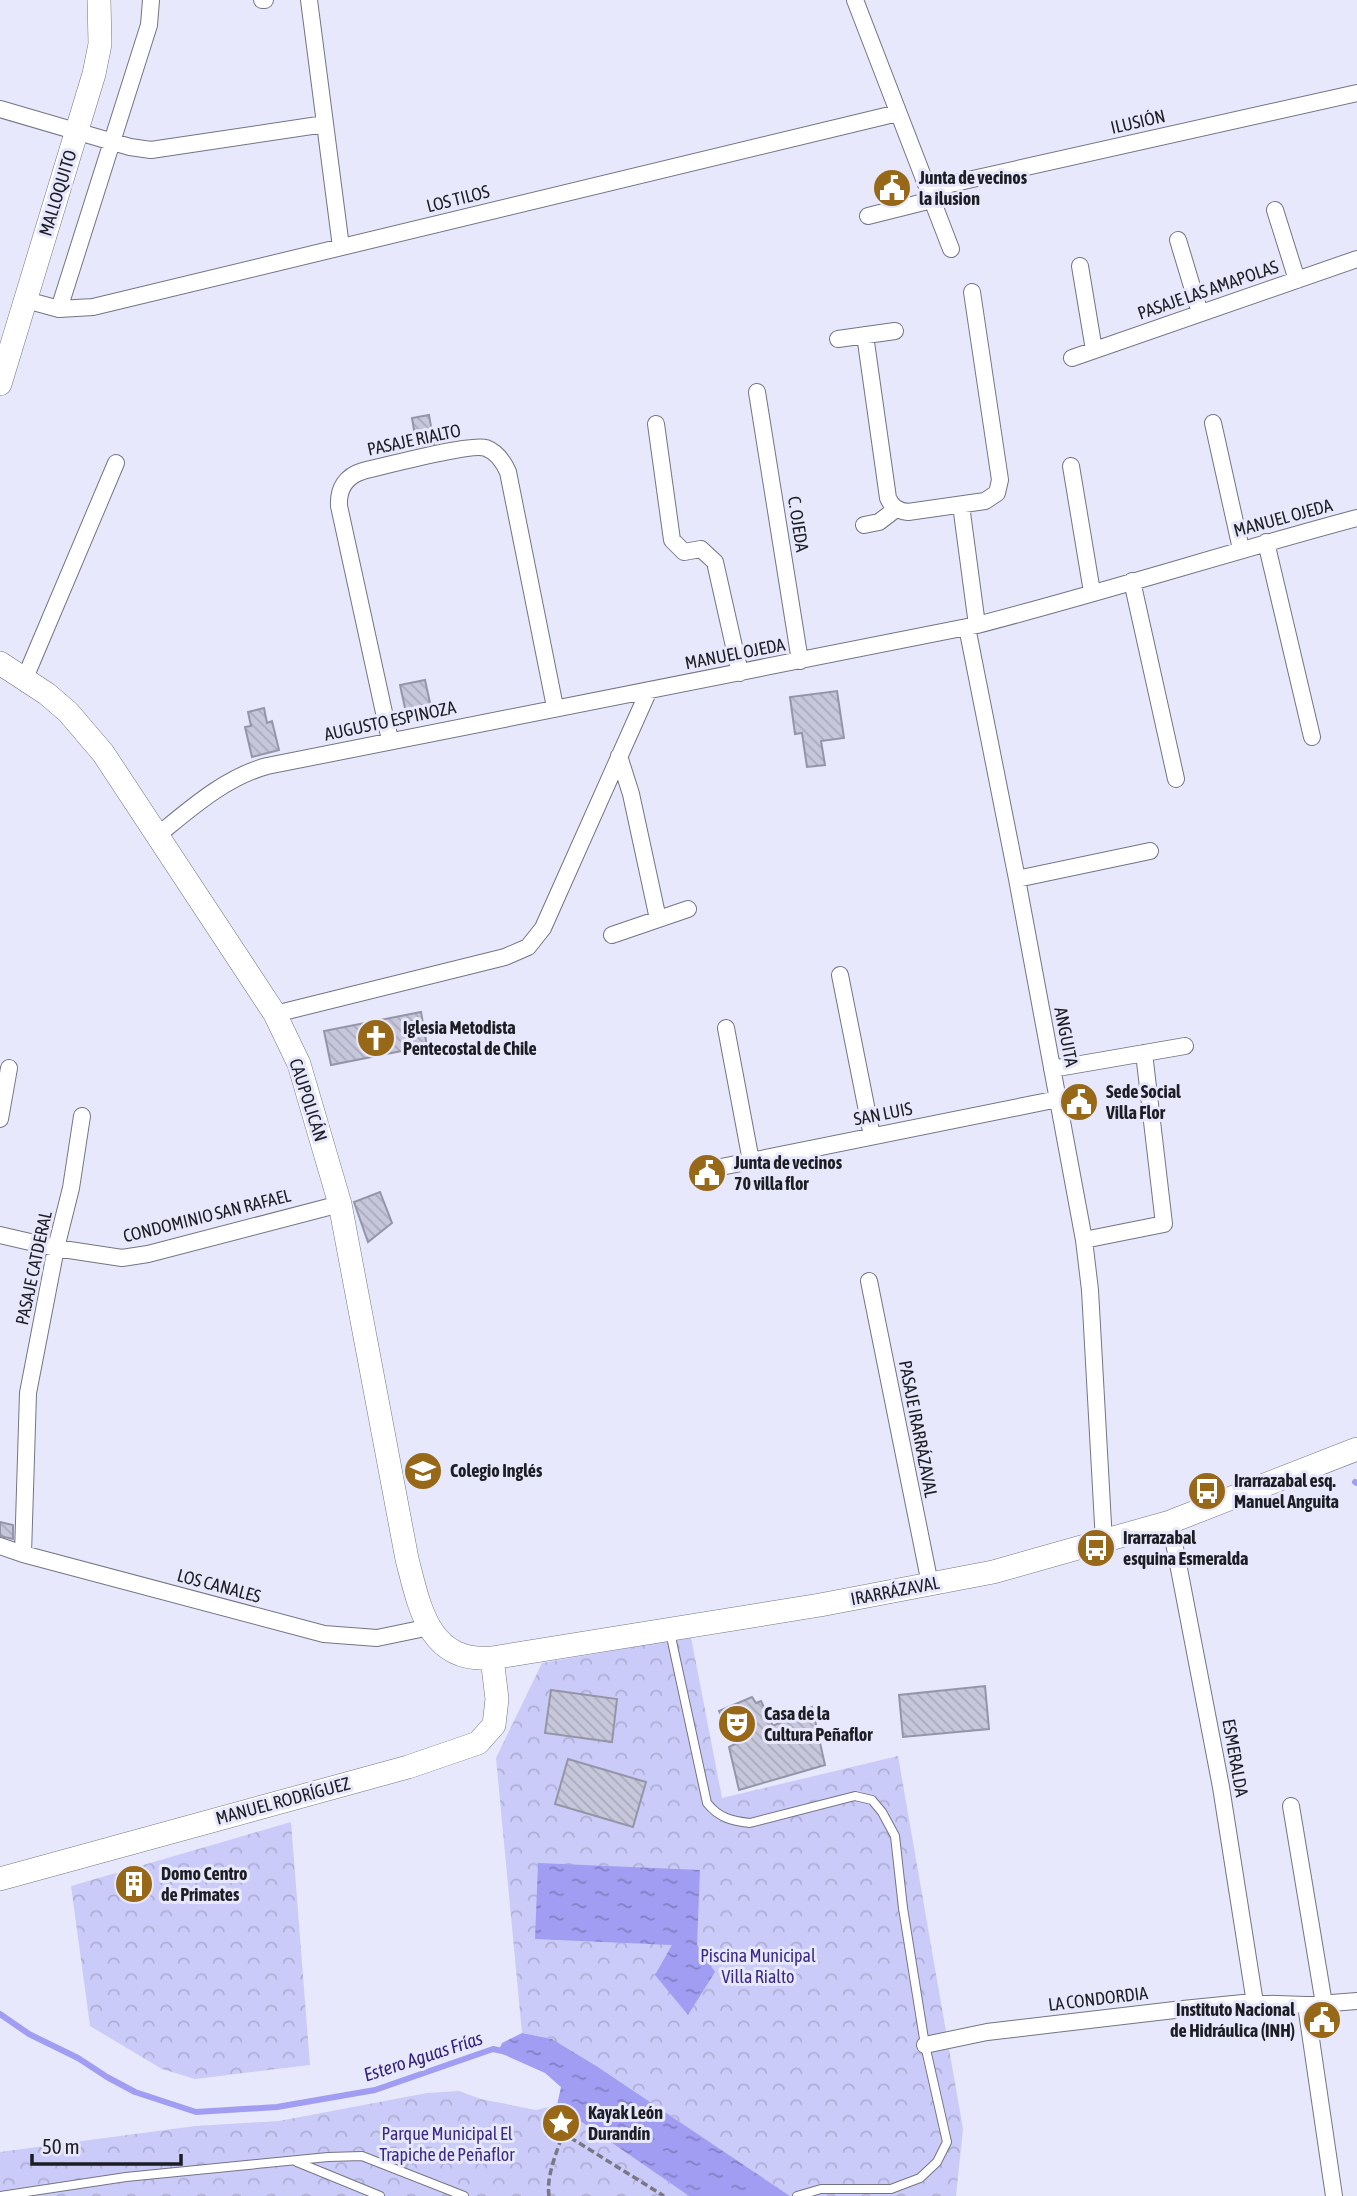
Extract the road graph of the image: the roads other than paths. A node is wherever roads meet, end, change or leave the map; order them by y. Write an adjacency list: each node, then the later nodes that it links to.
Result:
1 (99, 0): 9 (main road, MALLOQUITO)
2 (151, 0): 10 (street, MALLOQUITO)
3 (310, 0): 8 (street)
4 (855, 0): 7 (street)
5 (1357, 93): 11 (street, ILUSIÓN)
6 (0, 109): 9 (street)
7 (898, 113): 11 (street); 15 (street, LOS TILOS)
8 (325, 124): 10 (street); 15 (street)
9 (76, 132): 10 (street); 21 (main road, MALLOQUITO)
10 (112, 142): 22 (street, MALLOQUITO)
11 (930, 195): 13 (street, ILUSIÓN); 16 (street)
12 (1275, 210): 19 (street)
13 (868, 216)
14 (1178, 240): 23 (street)
15 (341, 247): 22 (street, LOS TILOS)
16 (951, 249)
17 (1357, 259): 19 (street, PASAJE LAS AMAPOLAS)
18 (1080, 266): 27 (street)
19 (1297, 280): 23 (street, PASAJE LAS AMAPOLAS)
20 (972, 292): 35 (street)
21 (26, 300): 22 (street, LOS TILOS); 29 (main road, MALLOQUITO)
22 (59, 309)
23 (1200, 313): 27 (street, PASAJE LAS AMAPOLAS)
24 (895, 331): 25 (street)
25 (865, 335): 26 (street); 36 (street)
26 (838, 339)
27 (1094, 350): 28 (street, PASAJE LAS AMAPOLAS)
28 (1072, 358)
29 (0, 384)
30 (757, 392): 44 (street, C. OJEDA)
31 (1213, 423): 40 (street)
32 (656, 424): 46 (street)
33 (116, 463): 47 (street)
34 (1071, 466): 42 (street)
35 (961, 505): 36 (street); 43 (street, ANGUITA)
36 (896, 509): 38 (street)
37 (1357, 518): 39 (street, MANUEL OJEDA)
38 (864, 525)
39 (1266, 542): 40 (street, MANUEL OJEDA); 50 (street)
40 (1241, 549): 41 (street, MANUEL OJEDA)
41 (1132, 581): 42 (street, MANUEL OJEDA); 53 (street)
42 (1093, 593): 43 (street, MANUEL OJEDA)
43 (972, 626): 44 (street, MANUEL OJEDA); 56 (street, ANGUITA)
44 (800, 661): 46 (street, MANUEL OJEDA)
45 (0, 663): 47 (main road, CAUPOLICÁN)
46 (740, 673): 48 (street, MANUEL OJEDA)
47 (25, 678): 54 (main road, CAUPOLICÁN)
48 (649, 690): 49 (street, AUGUSTO ESPINOZA); 52 (street)
49 (555, 707): 51 (street, AUGUSTO ESPINOZA); 51 (street, PASAJE RIALTO)
50 (1312, 737)
51 (390, 740): 54 (street, AUGUSTO ESPINOZA)
52 (619, 757): 58 (street); 61 (street)
53 (1177, 779)
54 (158, 835): 61 (main road, CAUPOLICÁN)
55 (1150, 851): 56 (street)
56 (1017, 879): 66 (street, ANGUITA)
57 (688, 909): 58 (street)
58 (658, 919): 59 (street)
59 (611, 935)
60 (840, 975): 70 (street)
61 (275, 1014): 73 (main road, CAUPOLICÁN)
62 (726, 1028): 71 (street)
63 (1185, 1046): 64 (street)
64 (1144, 1053): 66 (street); 75 (street)
65 (9, 1068): 69 (street)
66 (1052, 1069): 67 (street, ANGUITA)
67 (1058, 1098): 70 (street, SAN LUIS); 75 (street, ANGUITA)
68 (82, 1116): 76 (street, PASAJE CATDERAL)
69 (0, 1119)
70 (872, 1136): 71 (street, SAN LUIS)
71 (751, 1161): 72 (street, SAN LUIS)
72 (716, 1168)
73 (340, 1204): 76 (street, CONDOMINIO SAN RAFAEL); 84 (main road, CAUPOLICÁN)
74 (0, 1235): 76 (street, CONDOMINIO SAN RAFAEL)
75 (1084, 1240): 80 (street, ANGUITA)
76 (56, 1248): 82 (street, PASAJE CATDERAL)
77 (869, 1282): 83 (street, PASAJE IRARRÁZAVAL)
78 (1357, 1449): 79 (main road, IRARRÁZAVAL)
79 (1170, 1522): 80 (main road, IRARRÁZAVAL); 90 (street, ESMERALDA)
80 (1104, 1542): 83 (main road, IRARRÁZAVAL)
81 (0, 1546): 82 (street, LOS CANALES)
82 (23, 1554): 84 (street, LOS CANALES)
83 (930, 1584): 85 (main road, IRARRÁZAVAL)
84 (430, 1627): 86 (main road, IRARRÁZAVAL)
85 (670, 1629): 86 (main road, IRARRÁZAVAL); 93 (lane)
86 (492, 1658): 88 (main road, MANUEL RODRÍGUEZ)
87 (1291, 1806): 91 (street)
88 (0, 1879)
89 (1357, 2001): 91 (street, LA CONDORDIA)
90 (1255, 2003): 92 (street, LA CONDORDIA); 93 (street, LA CONDORDIA)
91 (1324, 2004): 92 (street, LA CONDORDIA)
92 (1306, 2005): 99 (street)
93 (925, 2045): 98 (lane)
94 (294, 2160): 95 (lane); 96 (lane); 97 (lane)
95 (0, 2196)
96 (380, 2196)
97 (464, 2196)
98 (797, 2196)
99 (1334, 2196)

